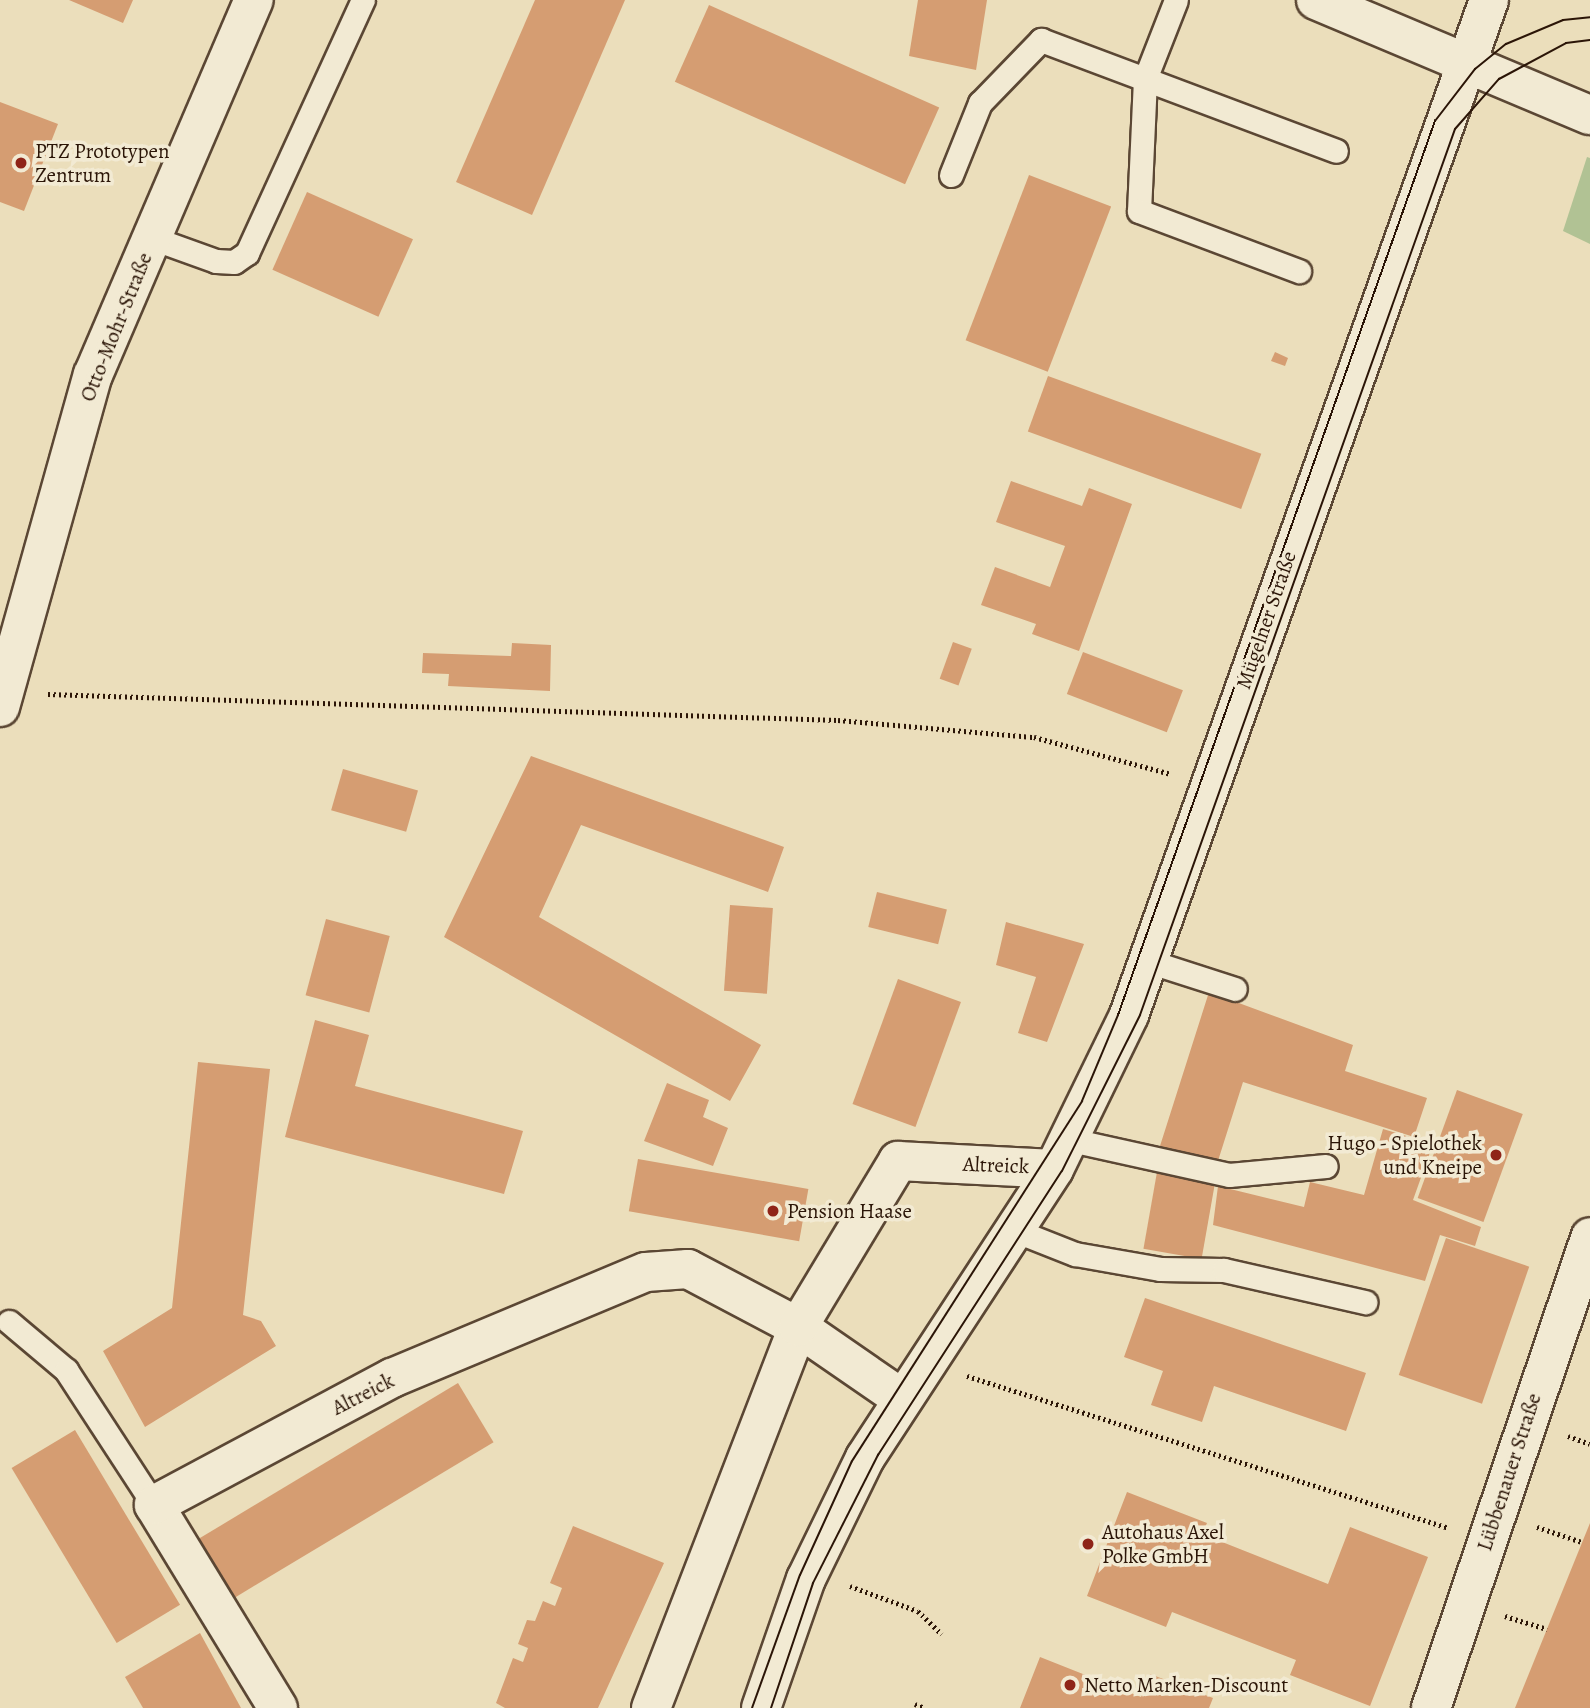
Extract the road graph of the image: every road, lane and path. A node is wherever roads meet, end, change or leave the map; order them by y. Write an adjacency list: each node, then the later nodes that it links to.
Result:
1 (254, 0): 11 (street, Otto-Mohr-Straße)
2 (363, 0): 11 (lane)
3 (1177, 0): 7 (lane)
4 (1317, 0): 6 (street)
5 (1489, 0): 6 (street, Mügelner Straße)
6 (1466, 65): 8 (street); 14 (street, Mügelner Straße)
7 (1145, 79): 9 (lane); 10 (lane); 12 (lane)
8 (1590, 115)
9 (1336, 151)
10 (951, 175)
11 (152, 238): 13 (street, Otto-Mohr-Straße)
12 (1299, 271)
13 (2, 699): 14 (path)
14 (1209, 784): 15 (street, Mügelner Straße)
15 (1148, 961): 16 (lane); 17 (street, Mügelner Straße)
16 (1235, 989)
17 (1062, 1154): 18 (lane); 19 (street, Altreick); 23 (street, Altreick)
18 (1326, 1166)
19 (1013, 1230): 21 (lane); 24 (street, Altreick)
20 (1590, 1237): 27 (street, Lübbenauer Straße)
21 (1366, 1302)
22 (9, 1322): 26 (lane)
23 (798, 1327): 25 (street, Altreick); 26 (street, Altreick); 32 (street, Altreick)
24 (926, 1360): 25 (street, Altreick); 27 (path)
25 (901, 1398): 28 (street, Altreick)
26 (154, 1505): 31 (street)
27 (1487, 1539): 35 (street, Lübbenauer Straße)
28 (810, 1572): 29 (path); 33 (street, Altreick)
29 (942, 1634)
30 (915, 1704): 34 (path)
31 (278, 1708)
32 (651, 1708)
33 (761, 1708)
34 (925, 1708)
35 (1431, 1708)

